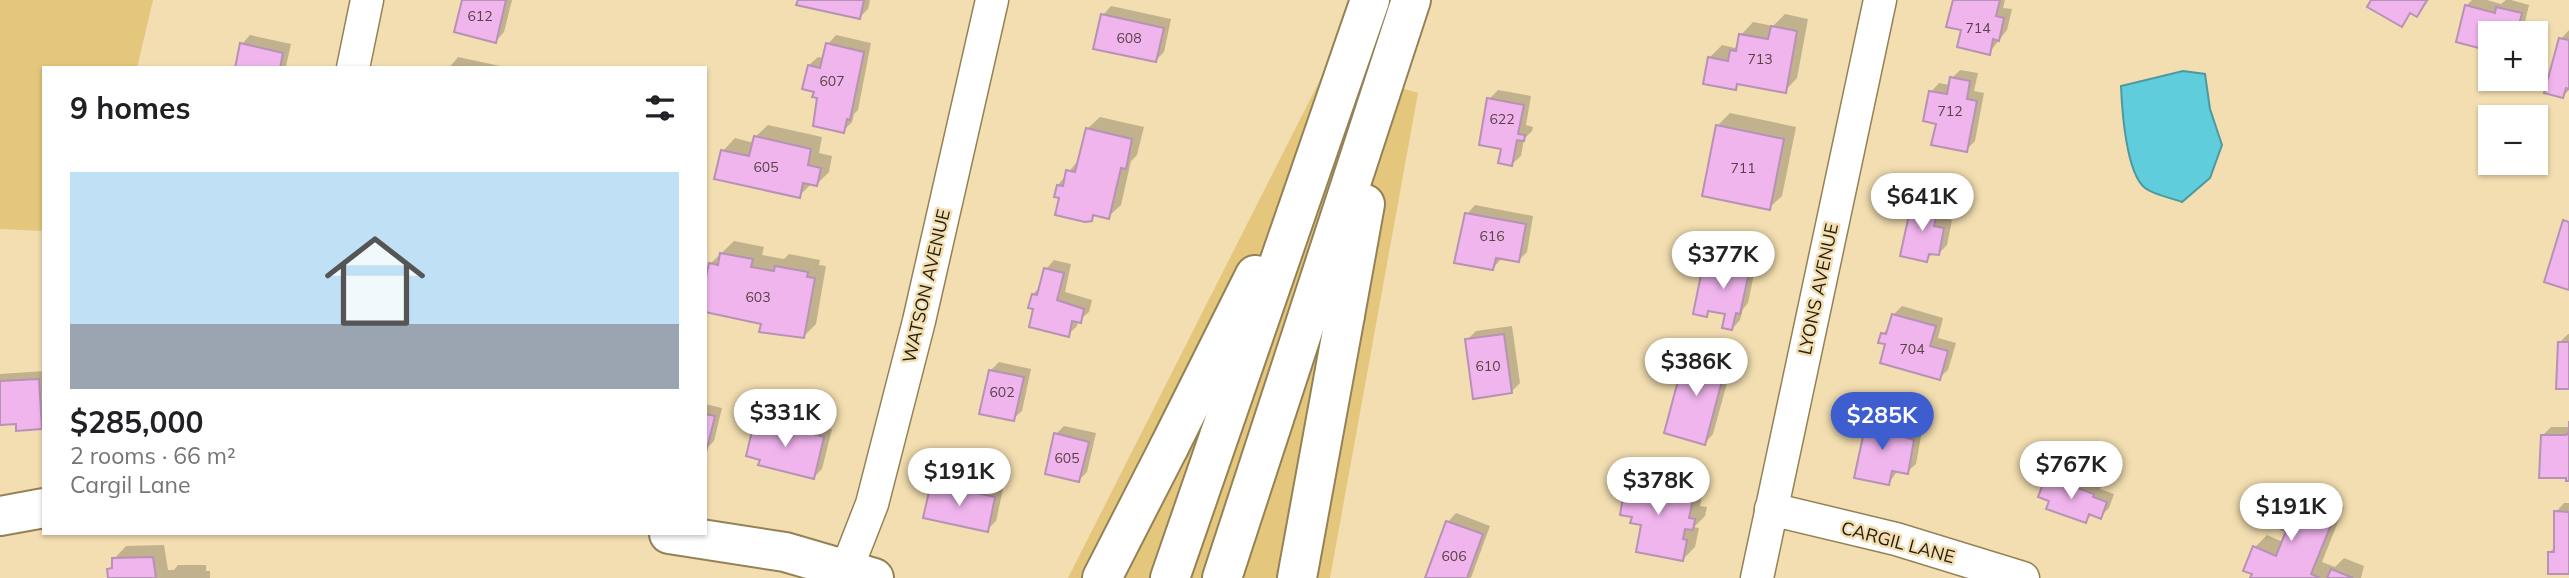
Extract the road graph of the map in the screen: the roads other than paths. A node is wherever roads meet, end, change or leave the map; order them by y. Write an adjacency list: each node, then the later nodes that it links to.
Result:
1 (367, 0): 7 (street)
2 (992, 0): 13 (street, WATSON AVENUE)
3 (1370, 0): 8 (main road)
4 (1411, 0): 6 (main road)
5 (1880, 0): 10 (street, LYONS AVENUE)
6 (1391, 62): 16 (main road); 17 (main road)
7 (353, 66)
8 (1328, 129): 14 (main road); 15 (main road)
9 (42, 508): 11 (main road)
10 (1771, 509): 18 (street, LYONS AVENUE); 19 (street, CARGIL LANE)
11 (0, 516)
12 (675, 535): 13 (main road)
13 (860, 573)
14 (1102, 578)
15 (1170, 578)
16 (1222, 578)
17 (1297, 578)
18 (1757, 578)
19 (2023, 578)

